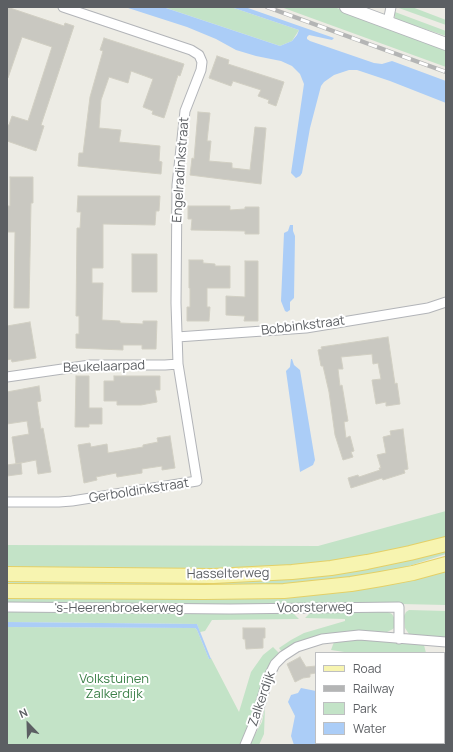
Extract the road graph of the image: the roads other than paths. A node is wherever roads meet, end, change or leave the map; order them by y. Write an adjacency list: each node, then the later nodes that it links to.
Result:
1 (63, 7): 9 (street, Engelradinkstraat)
2 (346, 7): 4 (main road)
3 (391, 7): 4 (street)
4 (388, 22): 5 (main road)
5 (446, 44)
6 (446, 302): 8 (street, Bobbinkstraat)
7 (446, 307): 8 (street, Bobbinkstraat)
8 (428, 308): 9 (street, Bobbinkstraat)
9 (177, 338): 10 (street, Gerboldinkstraat)
10 (178, 364): 11 (street, Beukelaarpad); 12 (street, Gerboldinkstraat)
11 (7, 377)
12 (7, 502)
13 (446, 544): 15 (main road, Hasselterweg)
14 (446, 564): 16 (main road, Hasselterweg)
15 (7, 574)
16 (7, 591)
17 (7, 607): 18 (street, 's-Heerenbroekerweg)
18 (230, 609): 19 (street, Voorsterweg)
19 (399, 639): 20 (street, Zalkerdijk); 21 (street, Zalkerdijk)
20 (446, 642)
21 (245, 745)

